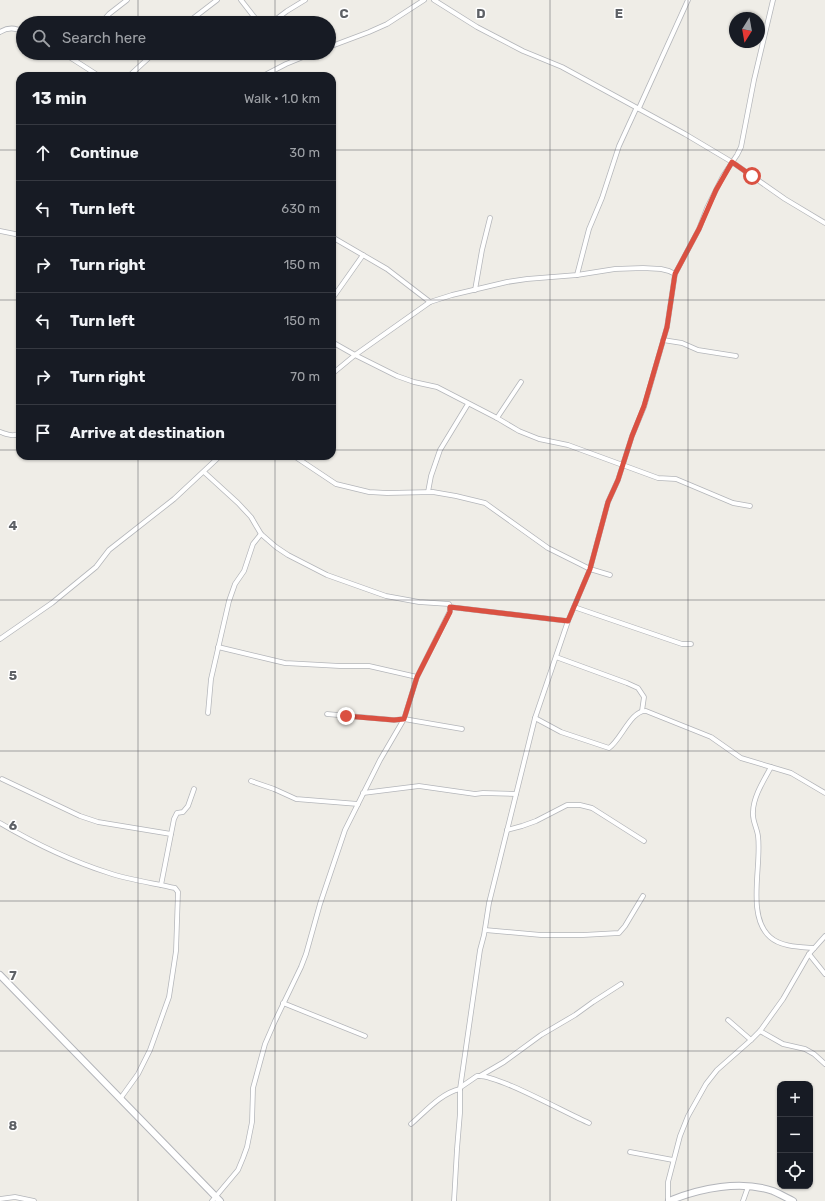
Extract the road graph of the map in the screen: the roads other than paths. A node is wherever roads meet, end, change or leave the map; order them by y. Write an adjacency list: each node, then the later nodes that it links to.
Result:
1 (127, 0): 9 (street)
2 (217, 0): 10 (street)
3 (241, 0): 11 (street)
4 (305, 0): 12 (street)
5 (424, 0): 15 (street)
6 (434, 0): 22 (street)
7 (688, 0): 22 (street)
8 (773, 0): 23 (street)
9 (107, 16)
10 (197, 16)
11 (254, 16)
12 (280, 16)
13 (16, 28): 14 (street)
14 (0, 32)
15 (336, 44)
16 (74, 60): 19 (street)
17 (146, 60): 20 (street)
18 (296, 60): 21 (street)
19 (94, 72)
20 (133, 72)
21 (271, 72)
22 (636, 108): 23 (street); 31 (street)
23 (732, 162): 25 (street); 30 (street)
24 (490, 218): 32 (street)
25 (825, 223)
26 (0, 231): 27 (street)
27 (16, 234)
28 (336, 239): 29 (street)
29 (363, 255): 33 (street); 34 (street)
30 (675, 274): 31 (street); 35 (street)
31 (577, 275): 32 (street)
32 (475, 290): 34 (street)
33 (336, 293)
34 (430, 302): 37 (street)
35 (663, 340): 38 (street); 47 (street)
36 (336, 344): 37 (street)
37 (355, 355): 39 (street); 41 (street)
38 (736, 356)
39 (336, 371)
40 (521, 382): 42 (street)
41 (468, 404): 42 (street); 49 (street)
42 (497, 418): 47 (street)
43 (0, 432): 44 (street)
44 (16, 435)
45 (216, 460): 48 (street)
46 (300, 460): 49 (street)
47 (622, 465): 50 (street); 52 (street)
48 (204, 472): 51 (street); 57 (street)
49 (428, 492): 52 (street)
50 (750, 506)
51 (261, 534): 54 (street); 59 (street)
52 (590, 569): 53 (street); 55 (street)
53 (610, 575)
54 (450, 607): 56 (street); 61 (street)
55 (574, 607): 56 (street); 58 (street)
56 (568, 621): 60 (street)
57 (0, 639)
58 (691, 644)
59 (218, 647): 61 (street); 63 (street)
60 (556, 657): 62 (street); 65 (street)
61 (417, 677): 66 (street)
62 (642, 711): 65 (street); 68 (street)
63 (208, 713)
64 (327, 714): 66 (street)
65 (535, 718): 74 (street)
66 (404, 719): 67 (street); 72 (street)
67 (462, 729)
68 (771, 767): 73 (street); 84 (street)
69 (2, 779): 78 (street)
70 (251, 781): 75 (street)
71 (194, 788): 78 (street)
72 (363, 793): 74 (street); 75 (street)
73 (825, 793)
74 (516, 794): 77 (street)
75 (358, 804): 89 (street)
76 (0, 823): 80 (street)
77 (507, 830): 79 (street); 82 (street)
78 (171, 834): 80 (street)
79 (644, 841)
80 (161, 885): 97 (street)
81 (643, 896): 82 (street)
82 (485, 930): 96 (street)
83 (825, 936): 84 (street)
84 (814, 948): 85 (street)
85 (809, 954): 86 (street); 91 (street)
86 (825, 974)
87 (0, 975): 97 (main road)
88 (621, 984): 95 (street)
89 (283, 1003): 92 (street); 104 (street)
90 (728, 1020): 93 (street)
91 (760, 1031): 93 (street); 94 (street)
92 (365, 1036)
93 (751, 1040): 101 (street)
94 (825, 1064)
95 (480, 1076): 96 (street); 98 (street)
96 (461, 1088): 99 (street); 106 (street)
97 (120, 1099): 104 (main road)
98 (589, 1123)
99 (411, 1124)
100 (630, 1152): 101 (street)
101 (673, 1160): 107 (street)
102 (748, 1186): 107 (main road); 108 (street); 109 (main road)
103 (0, 1199): 105 (street)
104 (216, 1200)
105 (34, 1201)
106 (454, 1201)
107 (669, 1201)
108 (743, 1201)
109 (793, 1201)

